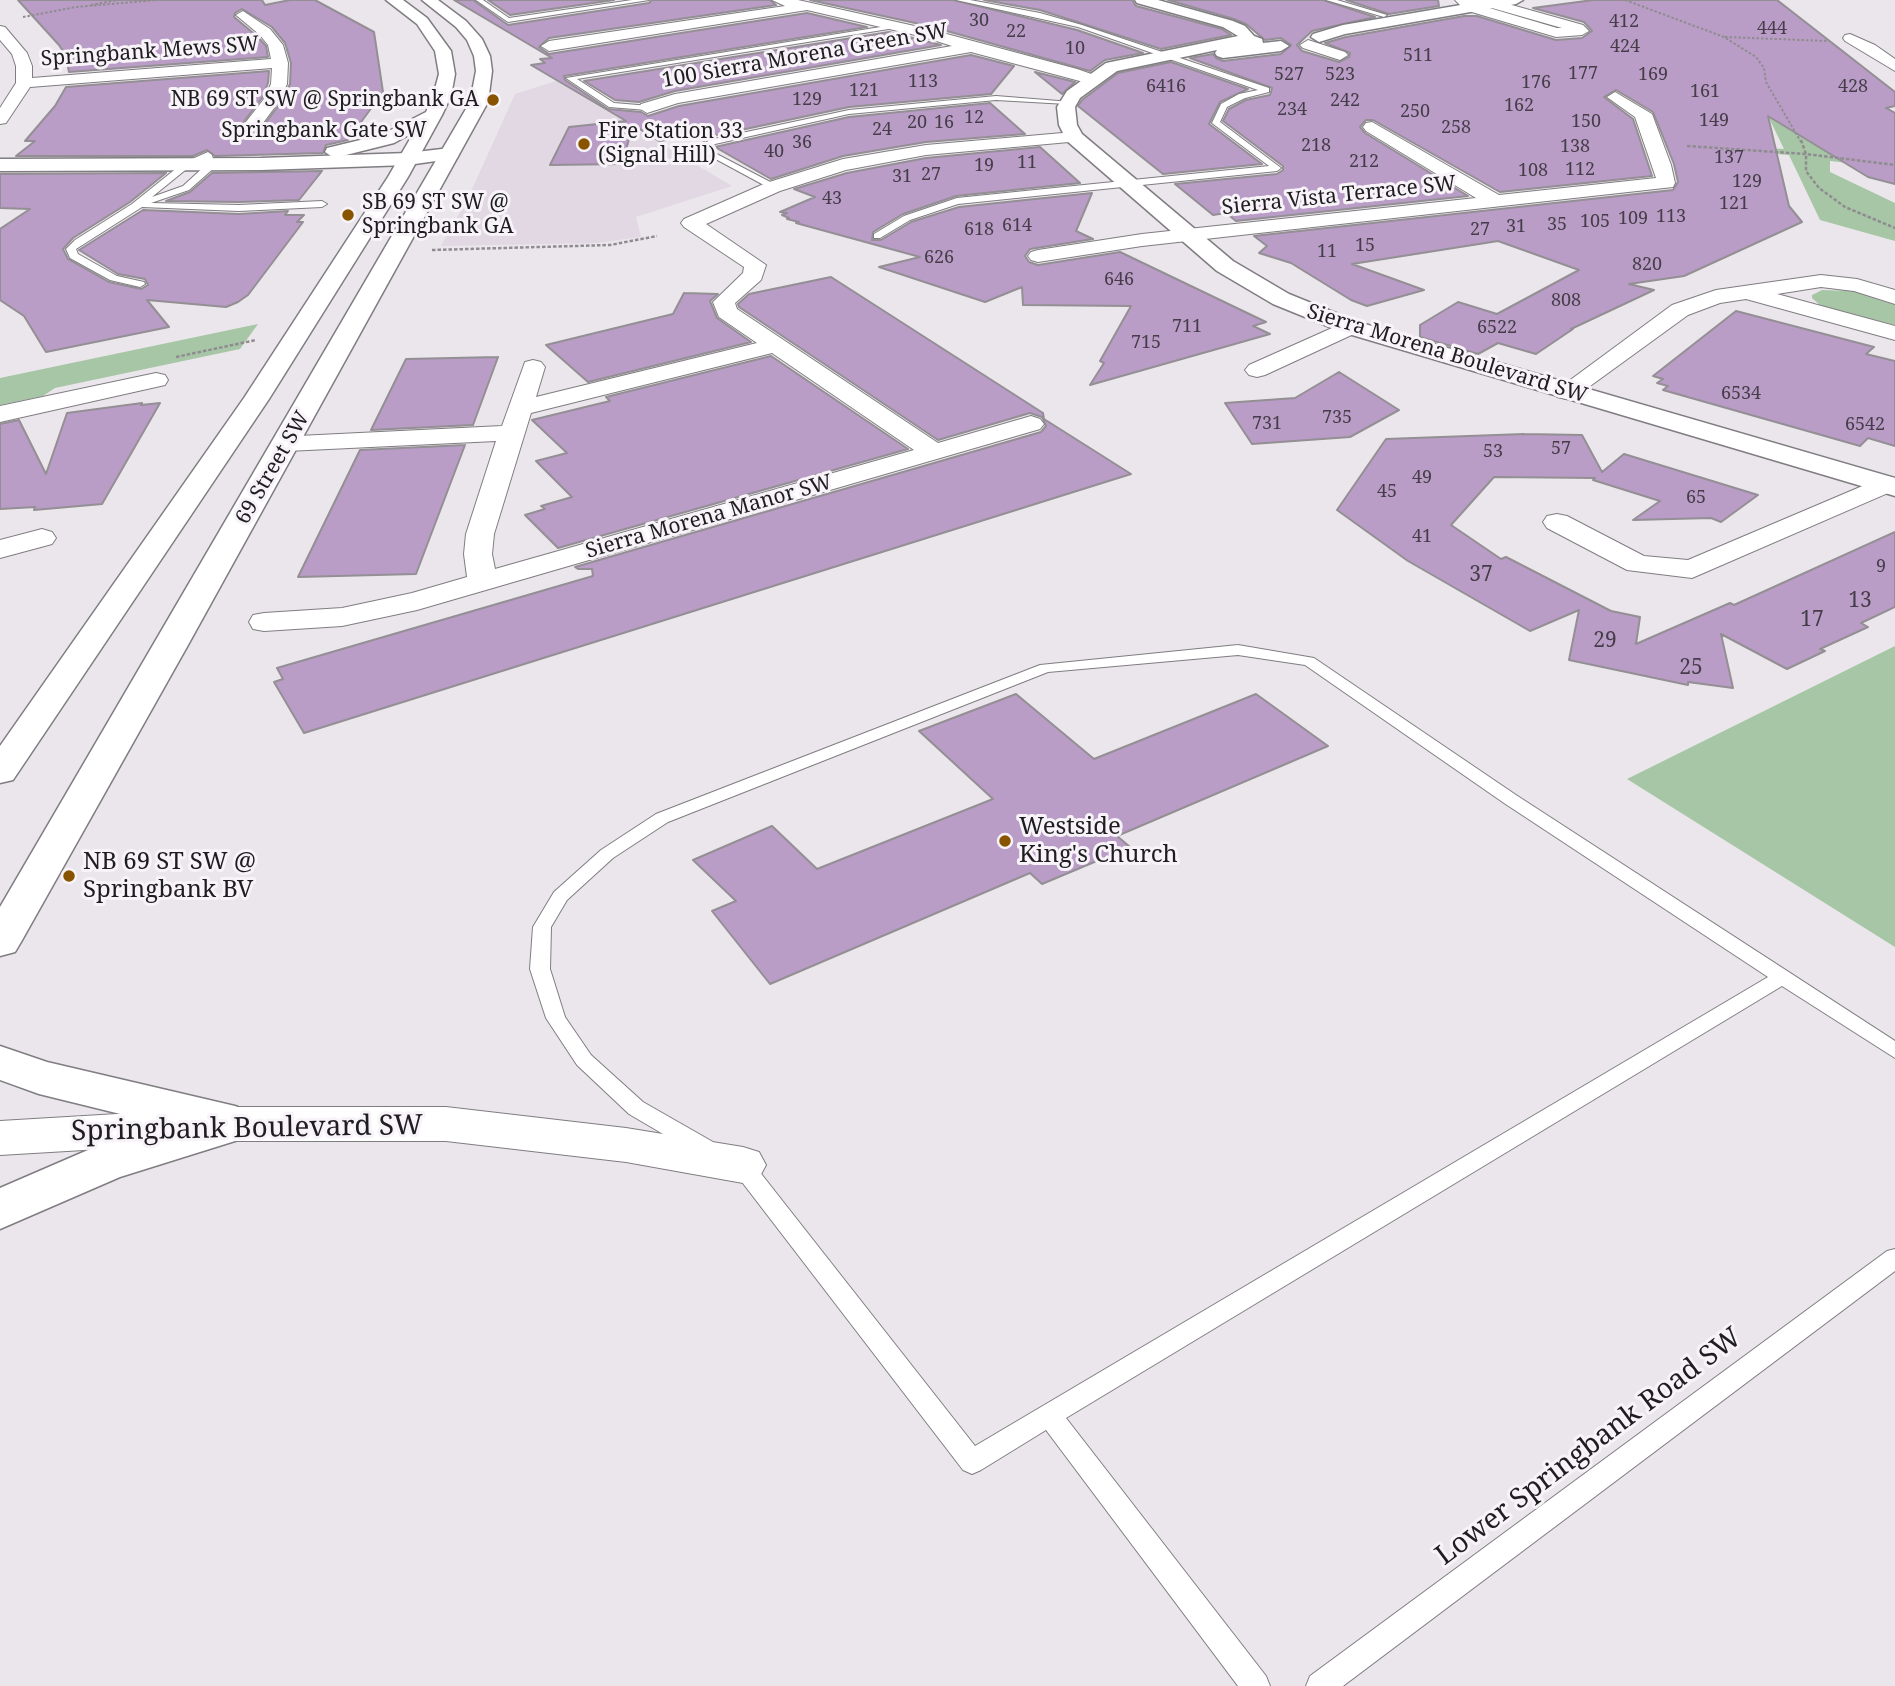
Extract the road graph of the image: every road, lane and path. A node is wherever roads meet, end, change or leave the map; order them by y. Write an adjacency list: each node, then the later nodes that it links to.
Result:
1 (117, 0): 16 (path)
2 (157, 0): 16 (path)
3 (393, 0): 40 (main road, 69 Street SW)
4 (429, 0): 46 (main road, 69 Street SW)
5 (479, 0): 6 (lane)
6 (646, 0)
7 (779, 0): 17 (street)
8 (959, 0): 30 (lane)
9 (1142, 0): 24 (main road)
10 (1173, 0): 24 (main road)
11 (1329, 0): 19 (lane)
12 (1516, 0): 15 (main road)
13 (1625, 0): 25 (path)
14 (1468, 2): 15 (main road); 15 (street); 19 (main road); 23 (main road)
15 (1493, 4)
16 (76, 7): 20 (path)
17 (803, 7): 21 (street); 27 (street)
18 (243, 15): 33 (street, Springbank Mews SW)
19 (1384, 15): 23 (main road)
20 (24, 16)
21 (899, 26): 29 (street); 39 (lane)
22 (0, 30): 36 (street)
23 (1308, 35): 28 (main road); 31 (street)
24 (1247, 37): 28 (main road); 30 (main road)
25 (1724, 37): 26 (path); 47 (path)
26 (1850, 38): 34 (street)
27 (549, 46)
28 (1281, 46): 32 (main road)
29 (971, 47): 35 (street); 39 (street, 100 Sierra Morena Green SW)
30 (1163, 55): 32 (lane); 35 (main road)
31 (1340, 55)
32 (1183, 61): 35 (main road); 55 (lane)
33 (280, 63): 36 (street, Springbank Mews SW); 42 (street, Springbank Mews SW)
34 (1895, 66)
35 (1091, 79): 38 (main road)
36 (24, 82): 41 (street)
37 (1615, 97): 45 (street)
38 (1067, 102): 44 (main road); 56 (lane)
39 (647, 108)
40 (433, 115): 49 (main road); 51 (main road, 69 Street SW)
41 (0, 119)
42 (251, 127)
43 (1372, 127): 57 (street)
44 (1074, 137): 55 (main road, Sierra Morena Boulevard SW); 56 (street)
45 (1654, 144): 47 (path); 57 (street, Sierra Vista Terrace SW)
46 (450, 154): 51 (main road, Springbank Gate SW); 82 (main road, 69 Street SW)
47 (1806, 154): 54 (path); 60 (path)
48 (0, 155): 50 (main road, Springbank Gate SW)
49 (333, 157): 50 (main road, Springbank Gate SW); 51 (main road, Springbank Gate SW); 51 (main road)
50 (210, 160): 53 (main road, Springbank Gate SW); 59 (lane)
51 (406, 162): 90 (main road, 69 Street SW)
52 (0, 165): 53 (main road, Springbank Gate SW)
53 (186, 165): 59 (lane)
54 (1895, 165)
55 (1128, 184): 61 (main road, Sierra Morena Boulevard SW); 63 (lane)
56 (773, 187): 72 (street)
57 (1494, 201): 61 (street, Sierra Vista Terrace SW)
58 (322, 204): 59 (lane)
59 (135, 206): 66 (lane)
60 (1895, 228)
61 (1188, 235): 65 (street, Sierra Vista Terrace SW); 69 (main road, Sierra Morena Boulevard SW)
62 (657, 236): 64 (path)
63 (877, 236)
64 (432, 250)
65 (1038, 256)
66 (140, 284)
67 (1742, 292): 68 (street); 70 (street); 77 (street)
68 (1895, 296)
69 (1350, 327): 75 (street); 77 (main road, Sierra Morena Boulevard SW)
70 (1895, 333)
71 (256, 340): 73 (path)
72 (776, 345): 78 (street); 83 (street)
73 (248, 351)
74 (533, 367): 78 (street)
75 (1256, 370)
76 (156, 380): 79 (street)
77 (1566, 392): 84 (main road, Sierra Morena Boulevard SW)
78 (521, 408): 81 (street)
79 (0, 414)
80 (1031, 424): 83 (street, Sierra Morena Manor SW)
81 (512, 433): 82 (street); 88 (street)
82 (287, 443): 91 (main road, 69 Street SW)
83 (935, 452): 88 (street, Sierra Morena Manor SW)
84 (1890, 485): 85 (street)
85 (1557, 522)
86 (42, 538): 87 (street)
87 (0, 549)
88 (483, 583): 89 (street, Sierra Morena Manor SW)
89 (264, 622)
90 (0, 772)
91 (0, 942)
92 (1782, 977): 93 (lane); 97 (lane); 100 (lane)
93 (1895, 1051)
94 (0, 1062): 95 (main road)
95 (235, 1124): 96 (street, Springbank Boulevard SW); 97 (street, Springbank Boulevard SW); 98 (main road)
96 (0, 1138)
97 (743, 1165): 100 (lane)
98 (0, 1209)
99 (1895, 1258): 102 (lane, Lower Springbank Road SW)
100 (1049, 1415): 101 (lane)
101 (1256, 1686)
102 (1320, 1686)

